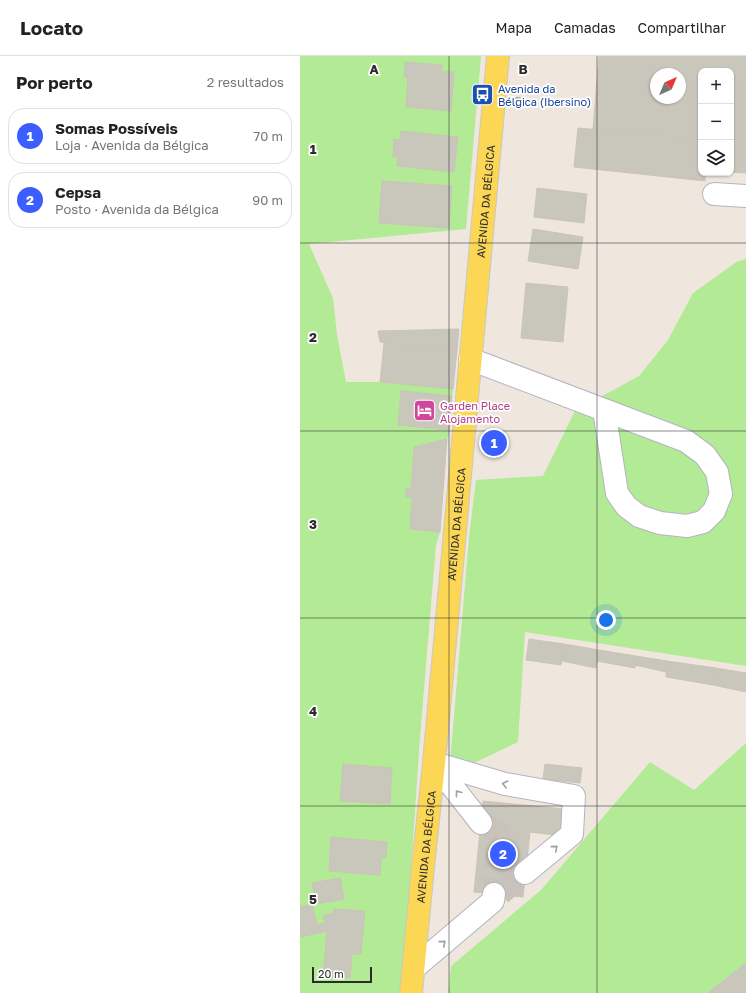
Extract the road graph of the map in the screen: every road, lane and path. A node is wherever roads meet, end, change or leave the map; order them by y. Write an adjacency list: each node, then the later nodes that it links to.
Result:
1 (498, 56): 4 (main road, AVENIDA DA BÉLGICA)
2 (714, 194): 3 (lane)
3 (746, 196)
4 (470, 359): 5 (lane); 6 (main road, AVENIDA DA BÉLGICA)
5 (604, 410): 5 (lane)
6 (434, 763): 7 (lane, one-way to 6); 8 (lane, one-way to 6); 10 (main road, AVENIDA DA BÉLGICA)
7 (481, 823)
8 (525, 873)
9 (496, 896): 10 (lane, one-way to 9)
10 (414, 968): 11 (main road, AVENIDA DA BÉLGICA)
11 (411, 993)

